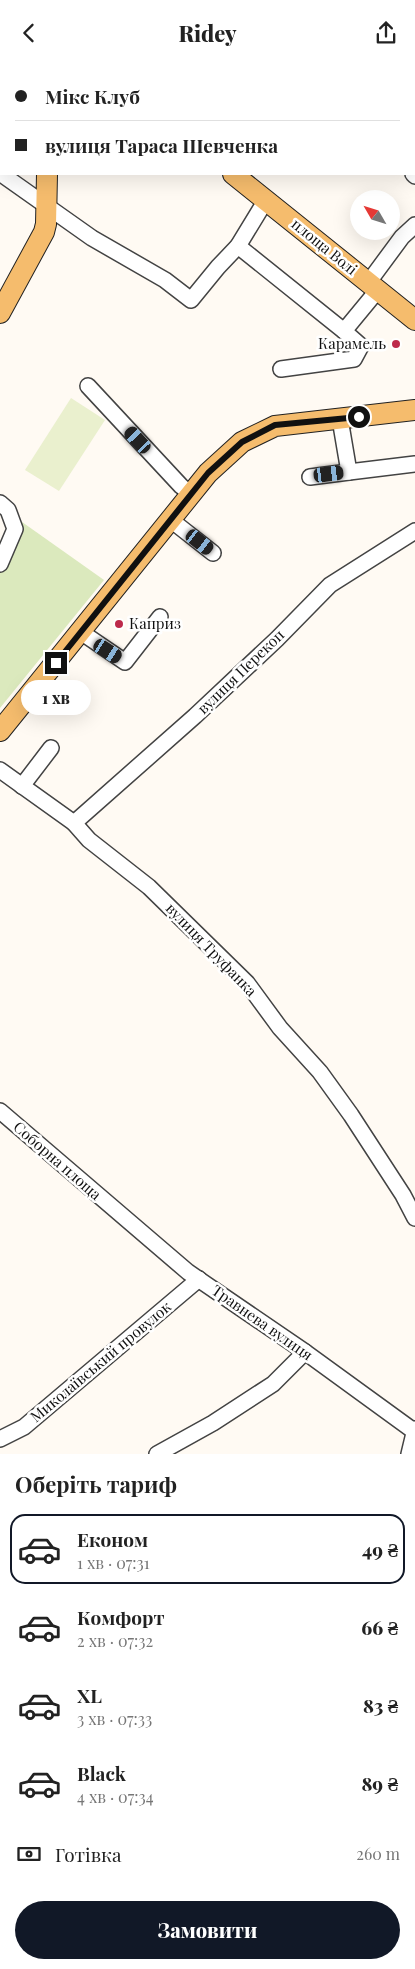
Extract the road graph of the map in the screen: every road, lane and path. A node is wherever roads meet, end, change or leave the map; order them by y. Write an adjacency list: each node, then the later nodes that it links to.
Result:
1 (3, 175): 5 (street)
2 (47, 175): 5 (main road)
3 (236, 175): 4 (main road, площа Волі)
4 (266, 200): 7 (street); 8 (main road, площа Волі)
5 (47, 207): 7 (street); 9 (main road)
6 (415, 225): 8 (street)
7 (238, 246): 11 (street)
8 (372, 287): 10 (main road, площа Волі); 11 (street)
9 (0, 313)
10 (415, 320)
11 (344, 331): 12 (street)
12 (281, 369)
13 (88, 386): 19 (street)
14 (415, 410): 15 (main road)
15 (340, 419): 17 (street); 19 (main road)
16 (415, 464): 17 (street)
17 (349, 472): 18 (street)
18 (310, 477)
19 (191, 494): 21 (main road)
20 (0, 503): 24 (street)
21 (171, 520): 23 (street); 26 (main road)
22 (415, 531): 31 (street, вулиця Перекоп)
23 (213, 553)
24 (0, 564)
25 (160, 617): 26 (street)
26 (81, 632): 27 (main road)
27 (0, 731)
28 (50, 748): 30 (street)
29 (0, 770): 30 (street, вулиця Труфанка)
30 (22, 786): 31 (street, вулиця Труфанка)
31 (74, 823): 34 (street, вулиця Труфанка)
32 (0, 1111): 33 (street, Соборна площа)
33 (115, 1210): 35 (street, Травнева вулиця)
34 (415, 1218)
35 (199, 1279): 36 (street, Травнева вулиця); 38 (street, Миколаївський провулок)
36 (305, 1352): 37 (street, Травнева вулиця); 39 (street)
37 (414, 1431): 40 (street, Травнева вулиця)
38 (0, 1439)
39 (157, 1454)
40 (410, 1454)

